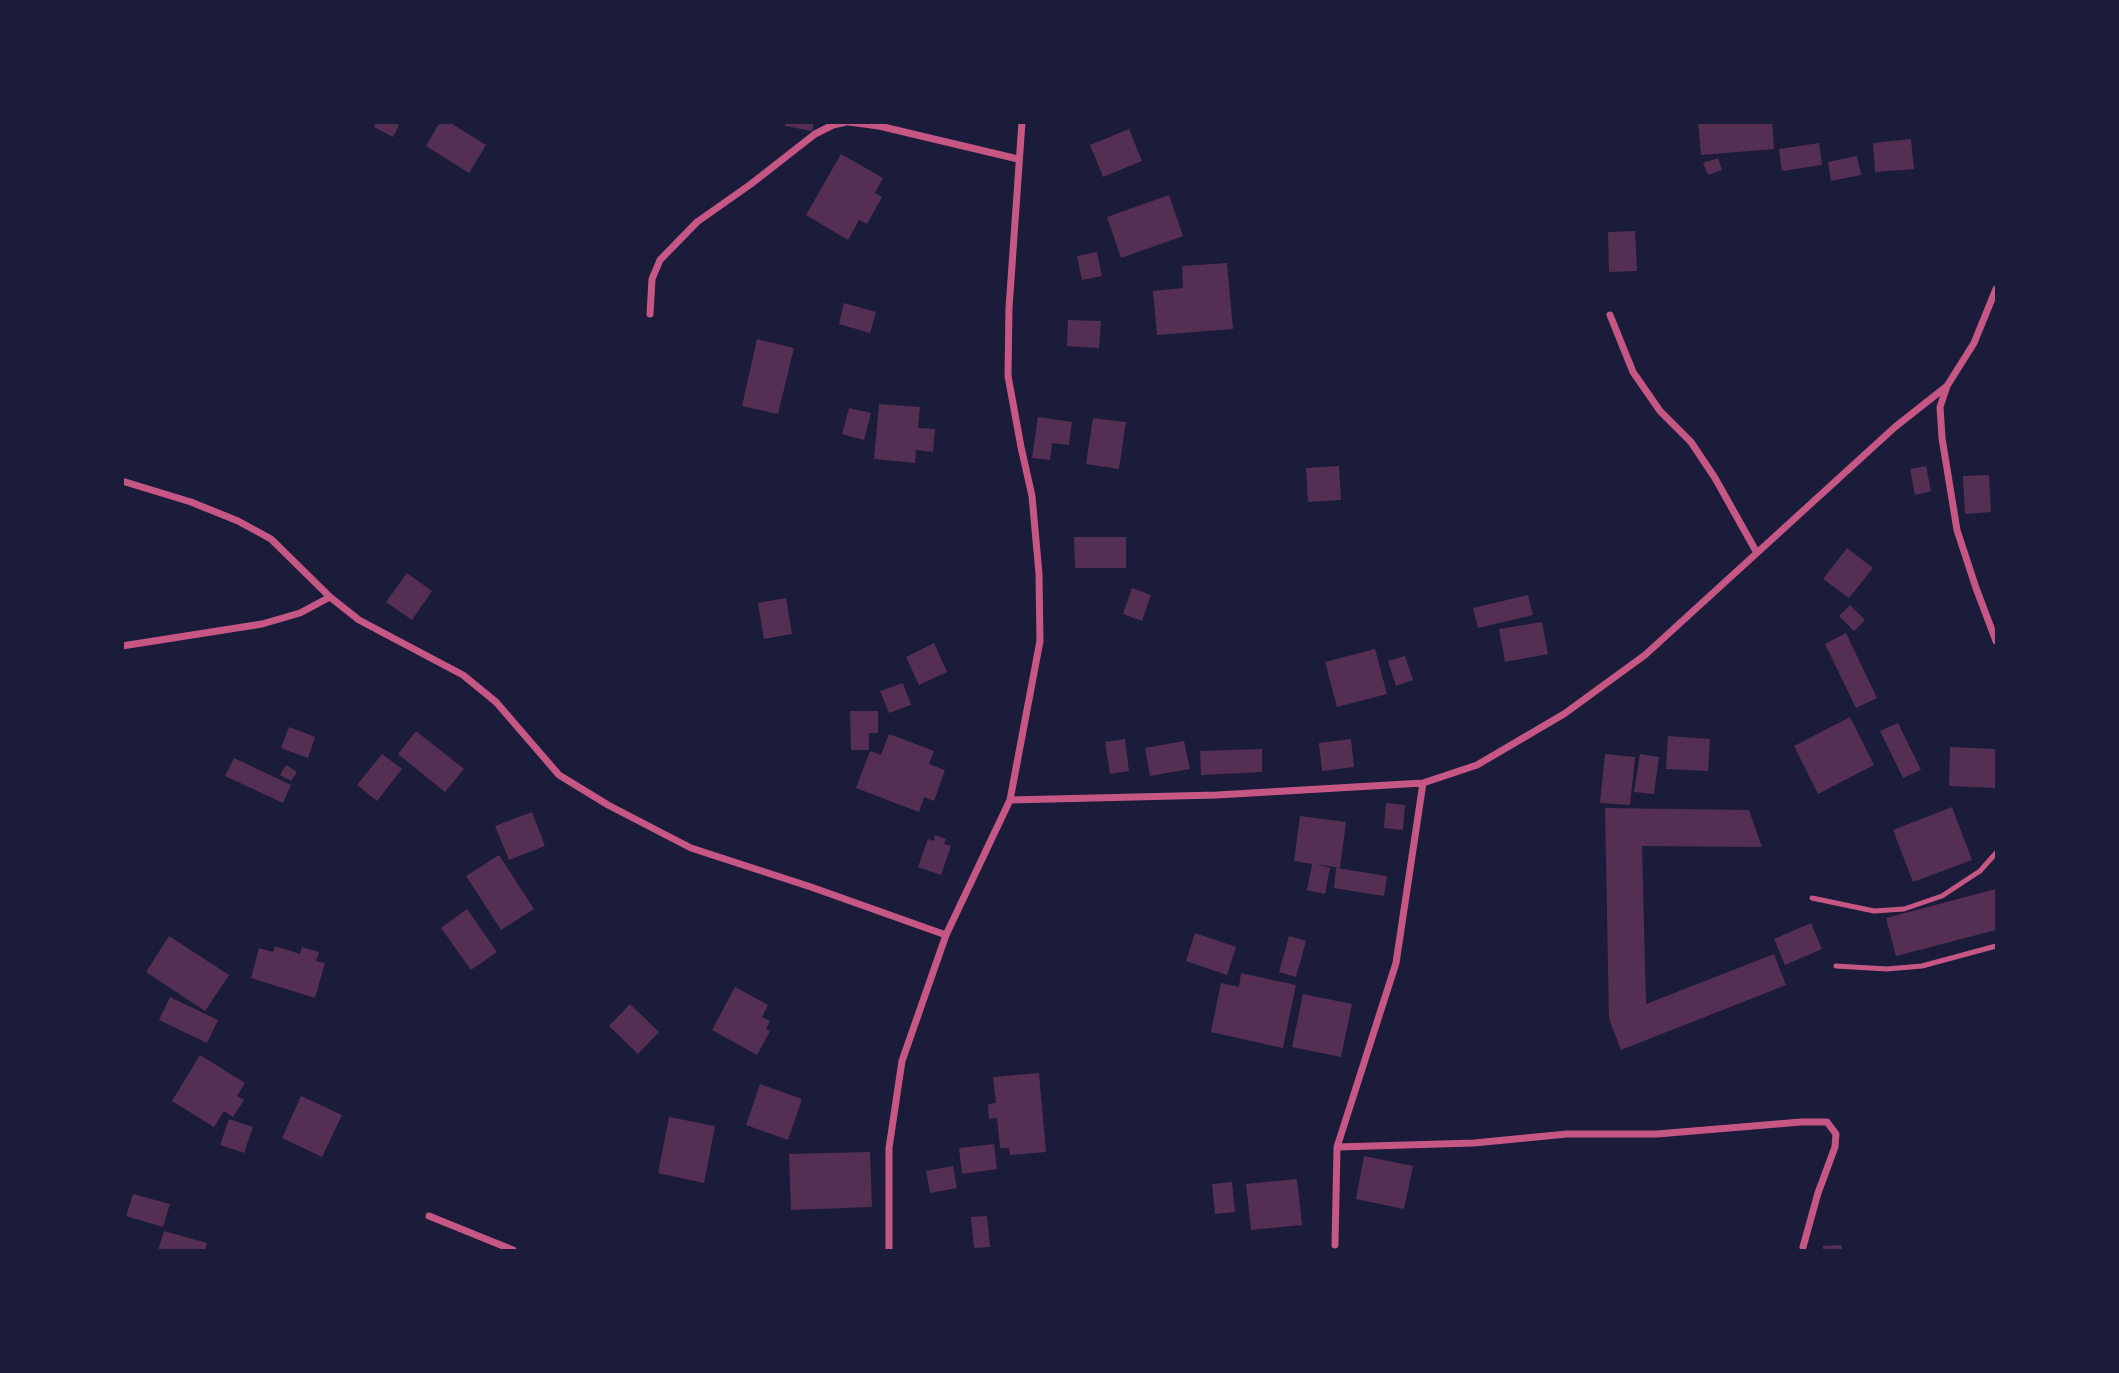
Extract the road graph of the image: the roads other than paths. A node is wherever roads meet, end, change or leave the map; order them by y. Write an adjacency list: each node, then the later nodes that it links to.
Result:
1 (848, 122): 3 (street); 5 (street)
2 (1022, 122): 3 (street)
3 (1018, 159): 14 (street)
4 (1997, 289): 7 (street)
5 (650, 314)
6 (1610, 315): 9 (street)
7 (1947, 386): 9 (street); 11 (street)
8 (122, 481): 10 (street)
9 (1758, 553): 13 (street)
10 (330, 597): 12 (street); 17 (street)
11 (1997, 641)
12 (122, 646)
13 (1423, 783): 14 (street); 20 (street)
14 (1010, 800): 17 (street)
15 (1997, 853): 16 (lane)
16 (1812, 898)
17 (946, 935): 25 (street)
18 (1997, 946): 19 (lane)
19 (1836, 966)
20 (1338, 1147): 22 (street); 23 (street)
21 (429, 1216): 24 (street)
22 (1335, 1245)
23 (1803, 1247)
24 (513, 1251)
25 (889, 1251)

